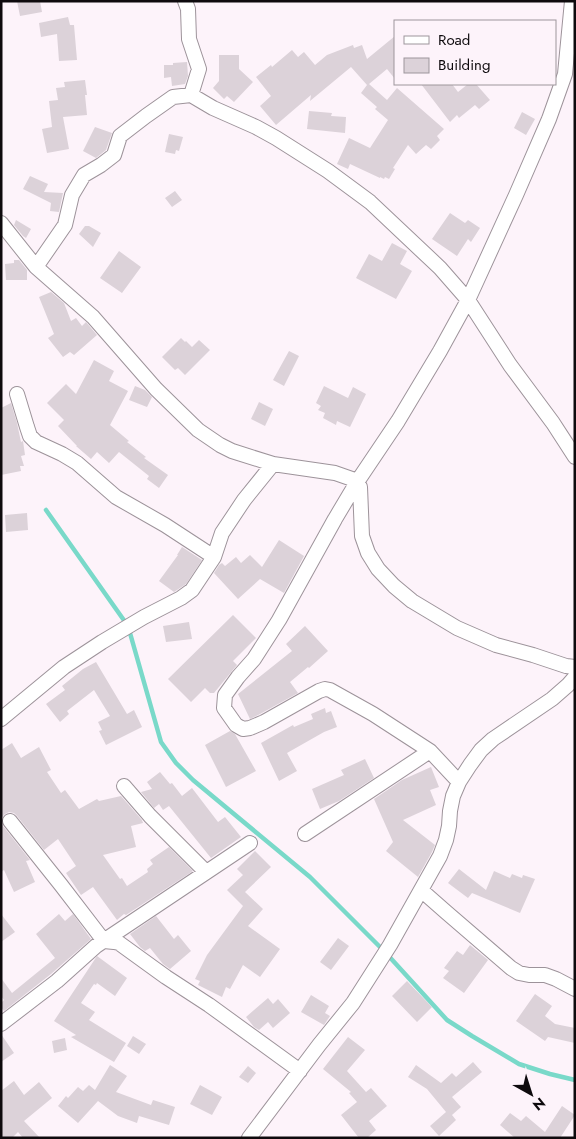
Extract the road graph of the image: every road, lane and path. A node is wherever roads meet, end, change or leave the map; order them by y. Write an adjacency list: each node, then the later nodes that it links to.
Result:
1 (185, 1): 4 (street)
2 (572, 1): 3 (street)
3 (570, 76): 7 (street)
4 (191, 94): 6 (street); 7 (street)
5 (1, 223): 6 (street)
6 (36, 266): 10 (street)
7 (468, 300): 9 (street); 11 (street)
8 (17, 394): 12 (street)
9 (575, 457)
10 (273, 464): 11 (street); 12 (street)
11 (357, 482): 13 (street); 16 (street)
12 (214, 557): 15 (street)
13 (575, 667)
14 (575, 676): 17 (street)
15 (1, 719)
16 (430, 751): 17 (street); 20 (street)
17 (459, 782): 23 (street)
18 (124, 786): 22 (street)
19 (10, 821): 24 (street)
20 (305, 834)
21 (250, 843): 22 (street)
22 (206, 872): 24 (street)
23 (421, 890): 25 (street); 27 (street)
24 (104, 941): 26 (street); 27 (street)
25 (575, 989)
26 (1, 1024)
27 (300, 1071): 28 (street)
28 (249, 1138)

